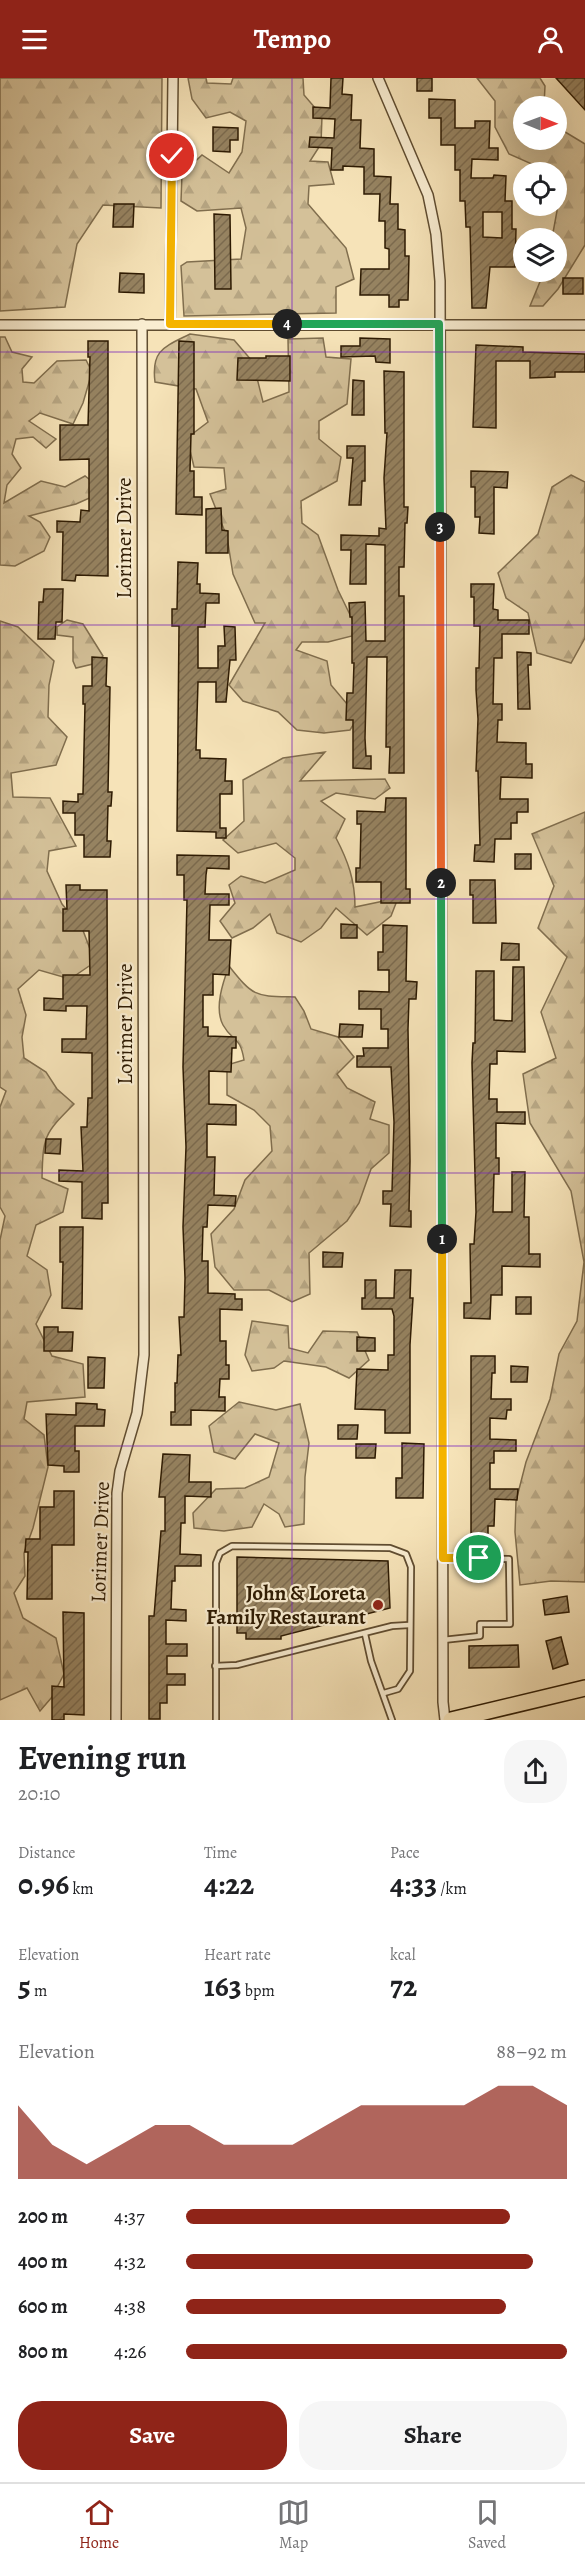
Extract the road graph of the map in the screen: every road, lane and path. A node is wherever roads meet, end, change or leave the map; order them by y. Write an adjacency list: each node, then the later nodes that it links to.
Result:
1 (173, 78): 4 (street)
2 (378, 78): 5 (street)
3 (142, 324): 4 (street); 6 (street); 16 (street, Lorimer Drive)
4 (170, 324): 5 (street)
5 (439, 324): 7 (street); 8 (street)
6 (0, 325)
7 (585, 325)
8 (443, 1558): 11 (street); 11 (lane)
9 (409, 1625): 10 (lane); 12 (lane); 14 (lane)
10 (365, 1634): 12 (lane); 14 (lane)
11 (443, 1640): 19 (street)
12 (215, 1666): 17 (lane)
13 (585, 1688): 15 (main road)
14 (384, 1693): 18 (lane)
15 (495, 1715): 20 (main road)
16 (116, 1720)
17 (216, 1720)
18 (392, 1720)
19 (445, 1720)
20 (451, 1720)

